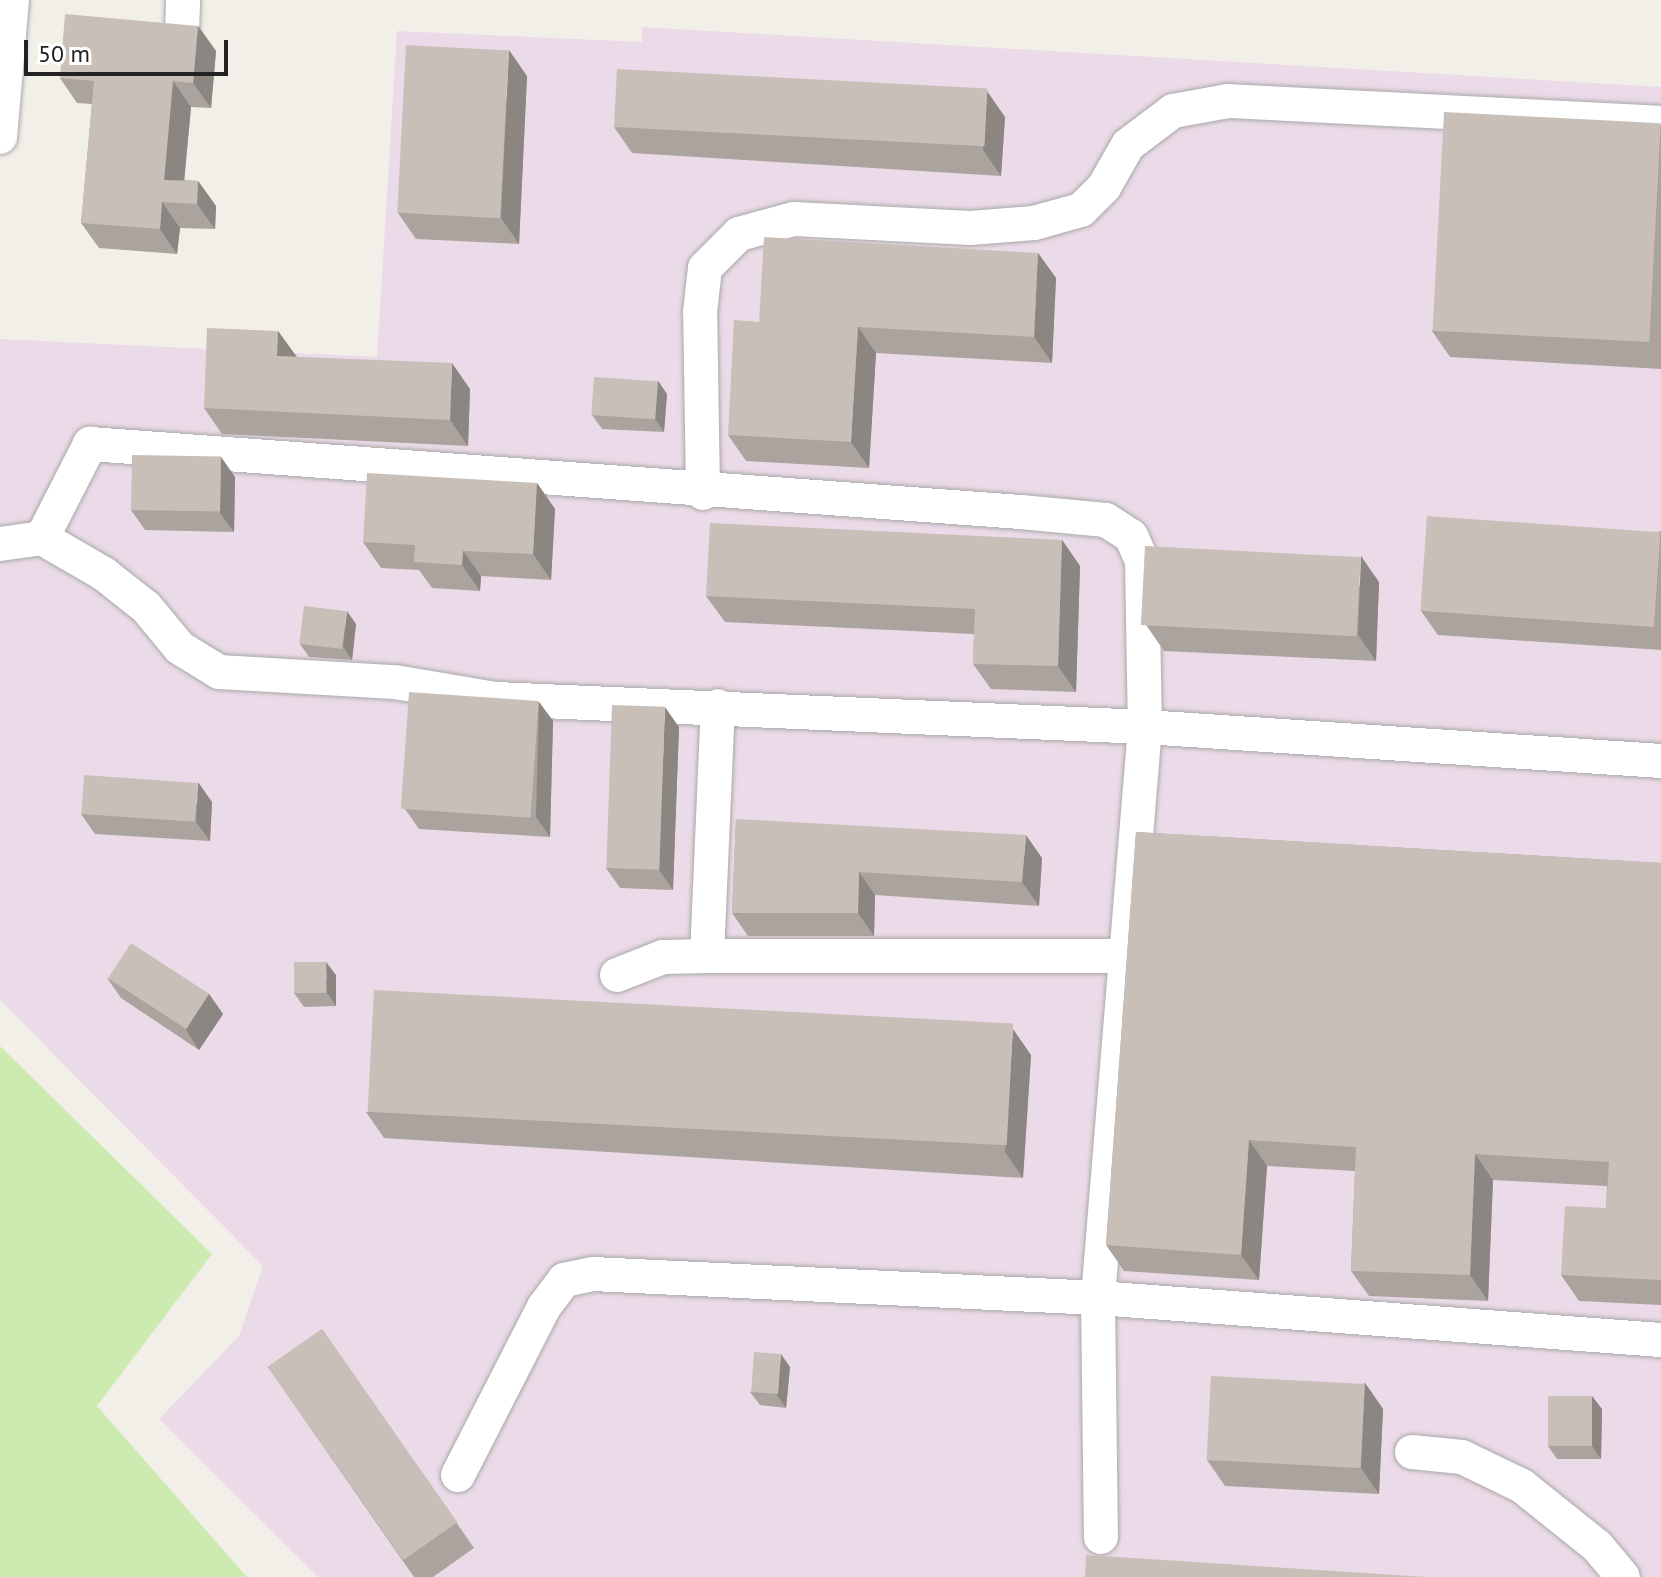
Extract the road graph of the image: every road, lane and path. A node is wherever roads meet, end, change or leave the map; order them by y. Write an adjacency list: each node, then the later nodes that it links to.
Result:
1 (12, 0): 3 (lane)
2 (1661, 123): 4 (lane)
3 (0, 137)
4 (703, 493): 5 (lane); 8 (lane)
5 (42, 538): 6 (lane); 7 (lane)
6 (0, 544)
7 (718, 706): 8 (lane); 10 (lane)
8 (1145, 727): 9 (lane); 11 (lane)
9 (1661, 761)
10 (707, 956): 11 (lane); 12 (lane)
11 (1126, 956): 13 (lane)
12 (617, 975)
13 (1098, 1298): 14 (lane); 16 (lane); 17 (lane)
14 (1661, 1340)
15 (1412, 1452): 18 (lane)
16 (458, 1475)
17 (1101, 1537)
18 (1623, 1577)

